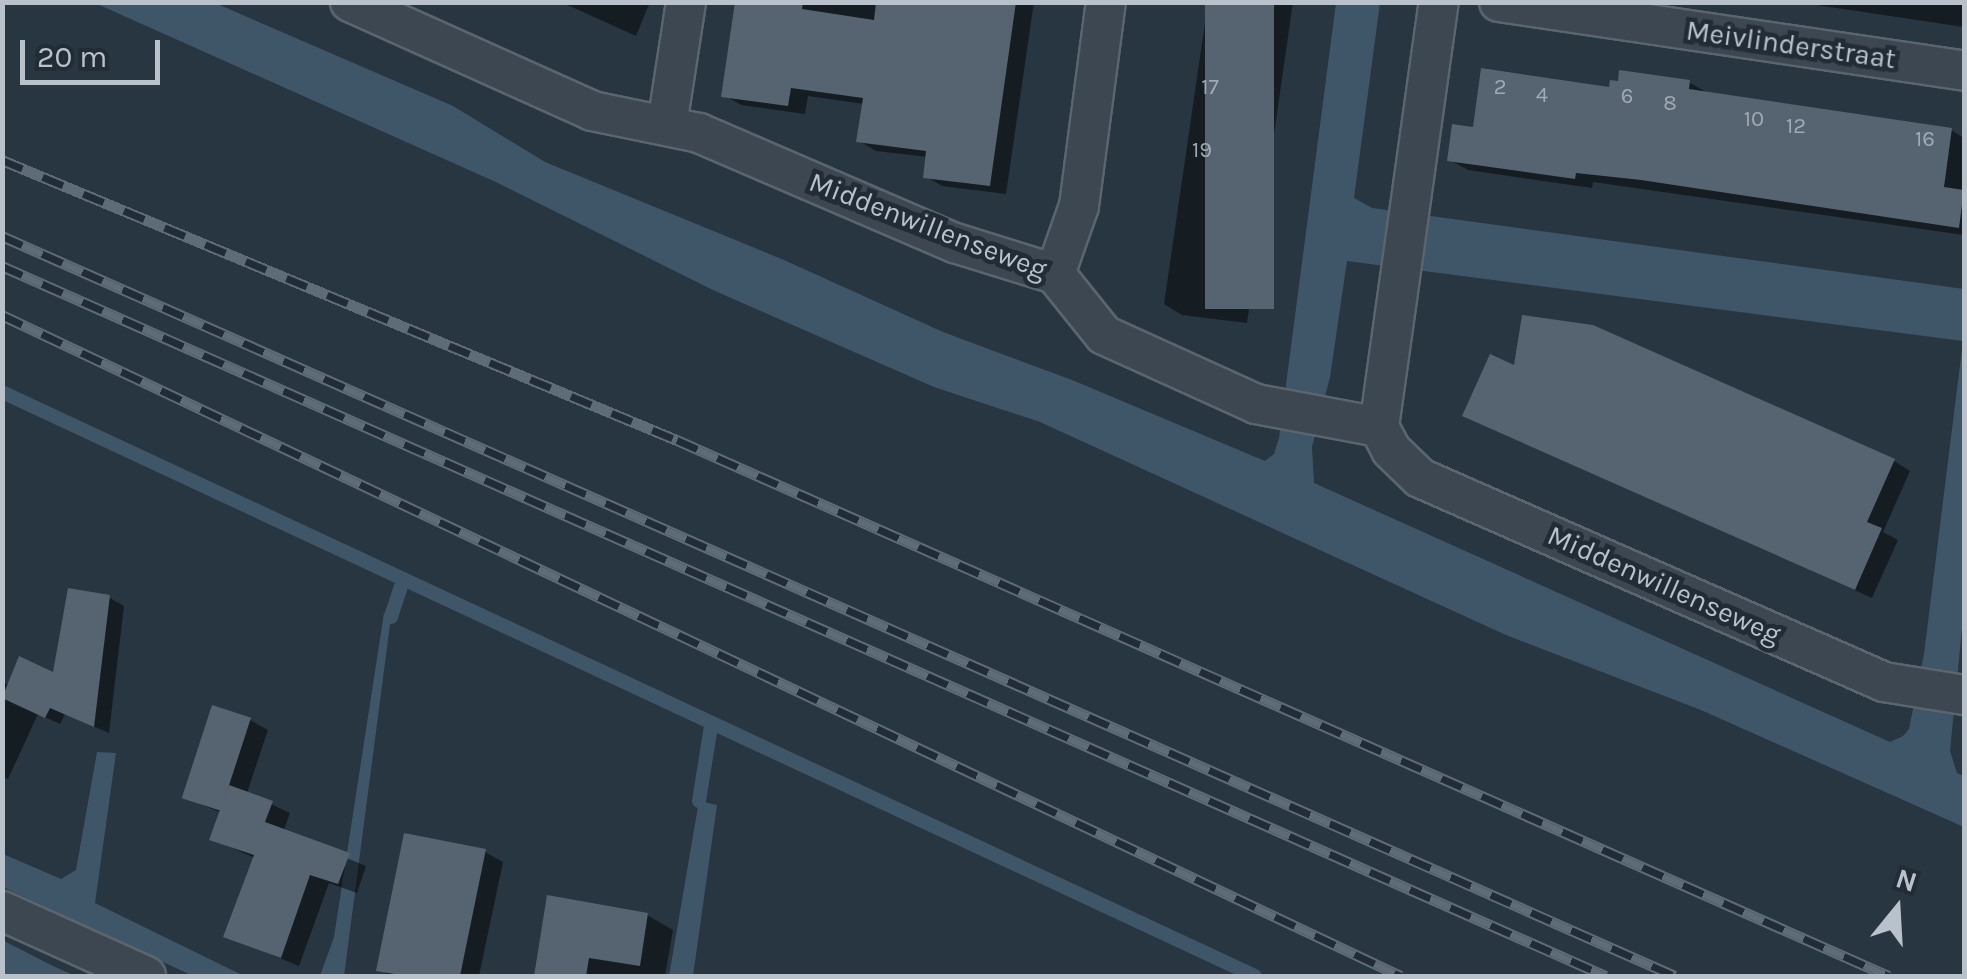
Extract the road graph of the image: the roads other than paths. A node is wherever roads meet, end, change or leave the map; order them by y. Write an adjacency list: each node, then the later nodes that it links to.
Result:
1 (350, 2): 7 (street, Middenwillenseweg)
2 (686, 2): 7 (street)
3 (1106, 2): 8 (street)
4 (1439, 2): 9 (street)
5 (1499, 2): 6 (street, Meivlinderstraat)
6 (1964, 70)
7 (667, 125): 8 (street, Middenwillenseweg)
8 (1055, 274): 9 (street, Middenwillenseweg)
9 (1379, 427): 10 (street, Middenwillenseweg)
10 (1961, 695)
11 (2, 911): 12 (street)
12 (146, 976)

